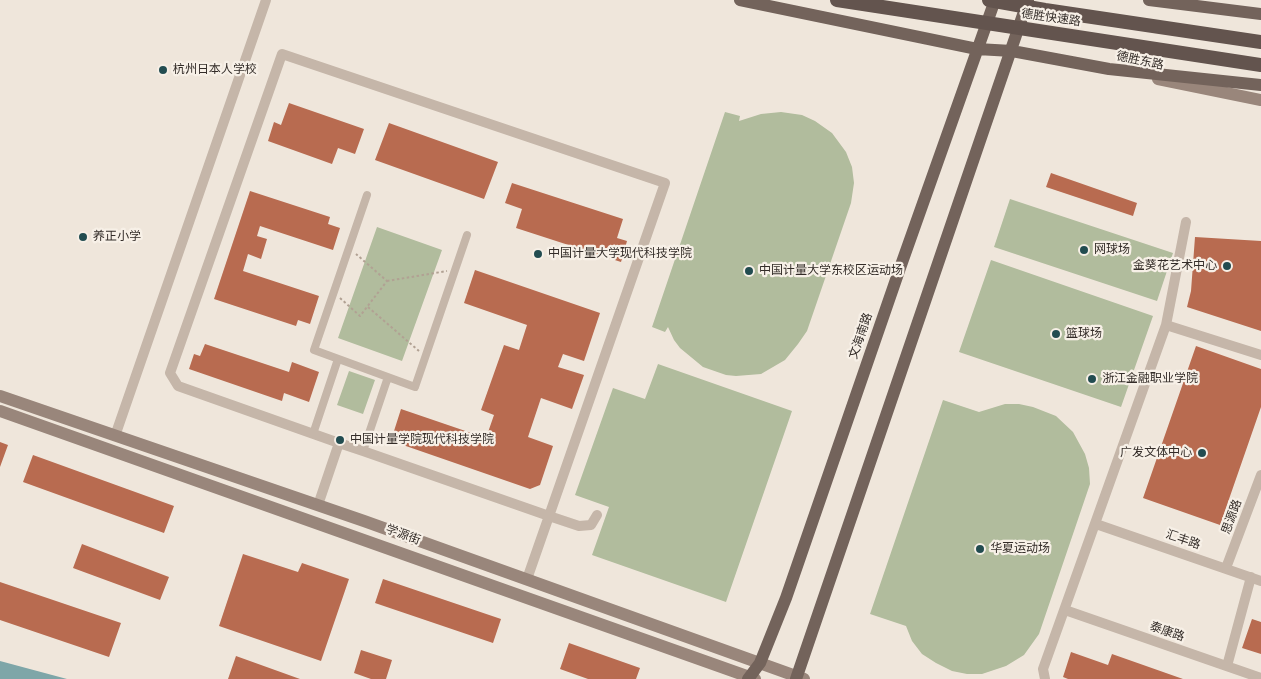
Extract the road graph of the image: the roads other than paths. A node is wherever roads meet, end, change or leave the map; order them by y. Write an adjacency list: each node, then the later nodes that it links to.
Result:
1 (266, 0): 26 (street)
2 (740, 0): 10 (main road)
3 (837, 0): 12 (highway, 德胜快速路, bridge)
4 (989, 0): 9 (highway, 德胜快速路, bridge)
5 (995, 0): 10 (main road, 文海南路)
6 (1028, 0): 11 (main road)
7 (1149, 0): 8 (main road)
8 (1261, 14)
9 (1261, 42)
10 (977, 49): 11 (main road, 德胜东路); 38 (main road, 文海南路)
11 (1012, 51): 13 (main road, 德胜东路); 42 (main road)
12 (1261, 65)
13 (1110, 69): 14 (main road); 15 (main road, 德胜东路)
14 (1261, 85)
15 (1261, 100)
16 (367, 195): 21 (street)
17 (1186, 222): 19 (street)
18 (467, 235): 22 (street)
19 (1166, 325): 20 (street); 33 (street)
20 (1261, 355)
21 (338, 359): 22 (street); 25 (street)
22 (388, 377): 28 (street)
23 (0, 396): 26 (main road, 学源街)
24 (0, 411): 41 (main road)
25 (313, 434): 27 (street); 32 (street)
26 (115, 436): 30 (main road, 学源街)
27 (339, 443): 28 (street); 30 (street)
28 (363, 451): 32 (street)
29 (1261, 475): 34 (street, 思源路)
30 (318, 505): 35 (main road, 学源街)
31 (597, 515): 32 (street)
32 (549, 516): 35 (street)
33 (1096, 524): 34 (street, 汇丰路); 37 (street)
34 (1226, 568): 36 (street, 汇丰路)
35 (527, 579): 38 (main road, 学源街)
36 (1256, 579): 39 (street)
37 (1065, 610): 39 (street, 泰康路); 44 (street)
38 (760, 663): 41 (main road, 文海南路); 42 (main road, 学源街)
39 (1227, 666): 40 (street, 泰康路)
40 (1250, 677): 43 (street, 泰康路)
41 (750, 678)
42 (799, 678)
43 (1261, 678)
44 (1045, 679)

